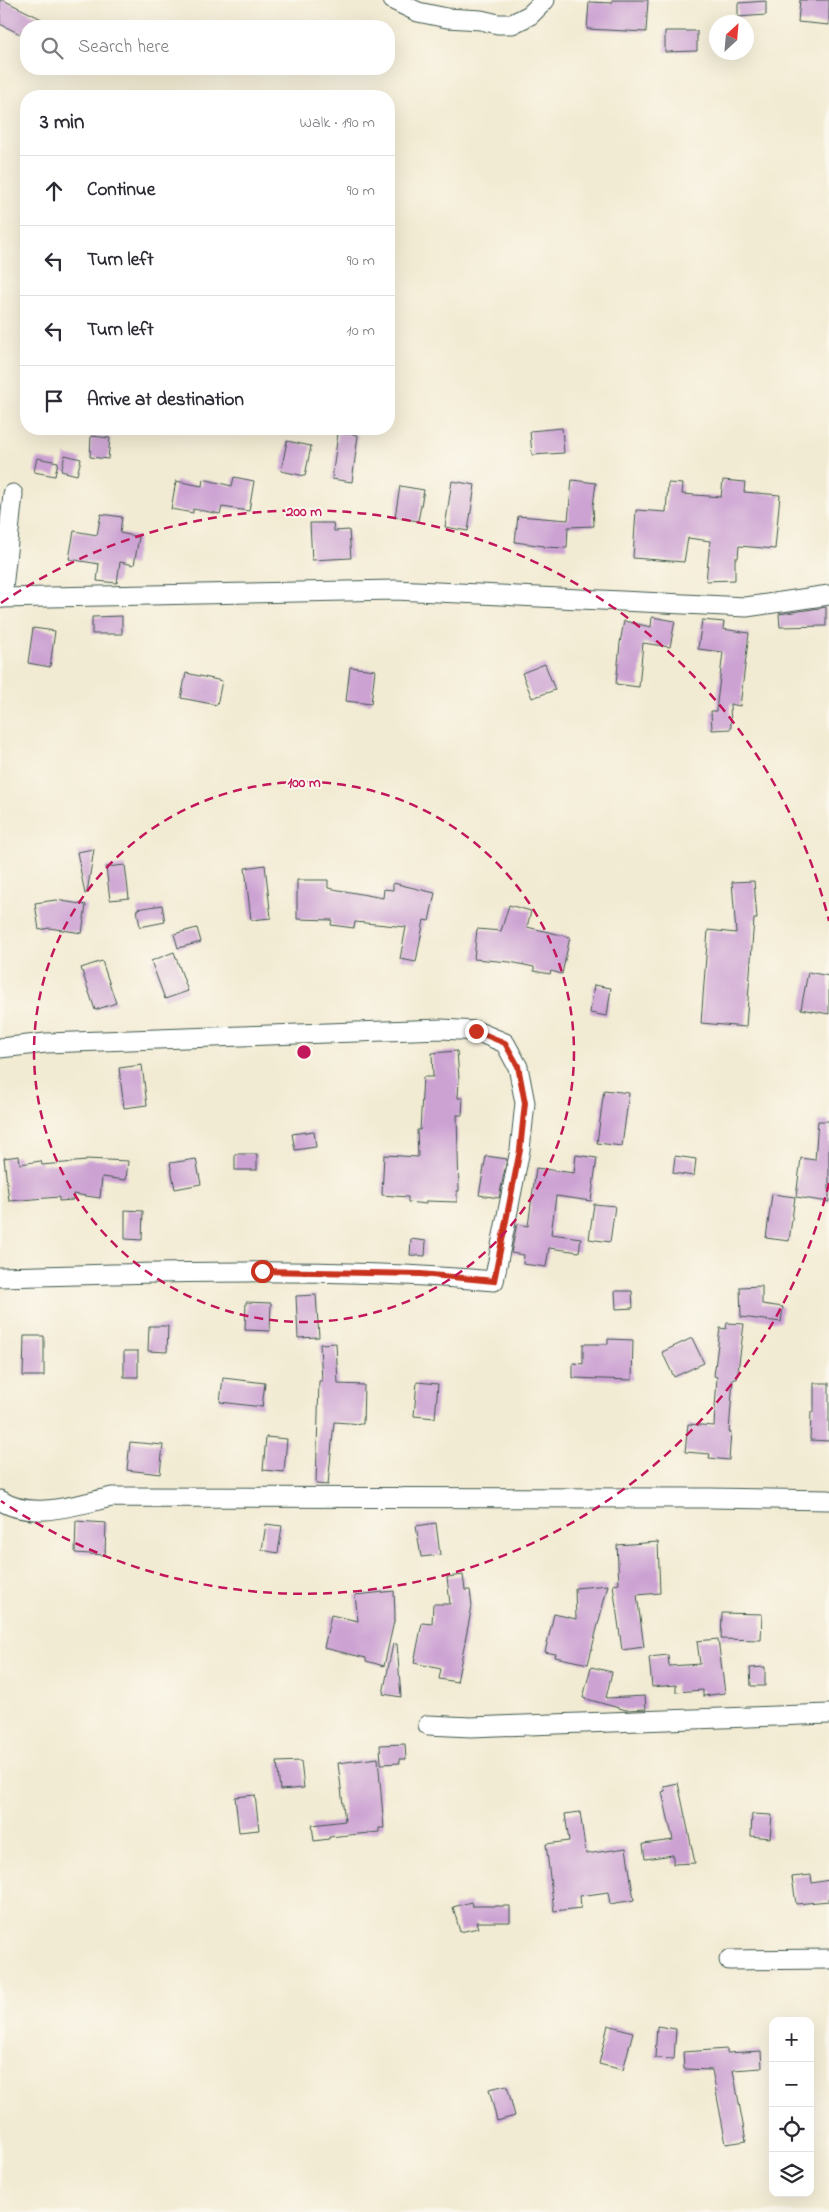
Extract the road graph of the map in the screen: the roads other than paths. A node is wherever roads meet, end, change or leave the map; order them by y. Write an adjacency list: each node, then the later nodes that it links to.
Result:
1 (393, 0): 2 (street)
2 (545, 0)
3 (13, 494): 5 (street)
4 (829, 595): 5 (street)
5 (1, 598)
6 (0, 1048): 8 (street)
7 (0, 1272): 8 (street)
8 (0, 1277)
9 (0, 1500): 10 (street)
10 (829, 1500)
11 (829, 1714): 12 (street)
12 (428, 1726)
13 (829, 1959): 14 (street)
14 (729, 1960)

